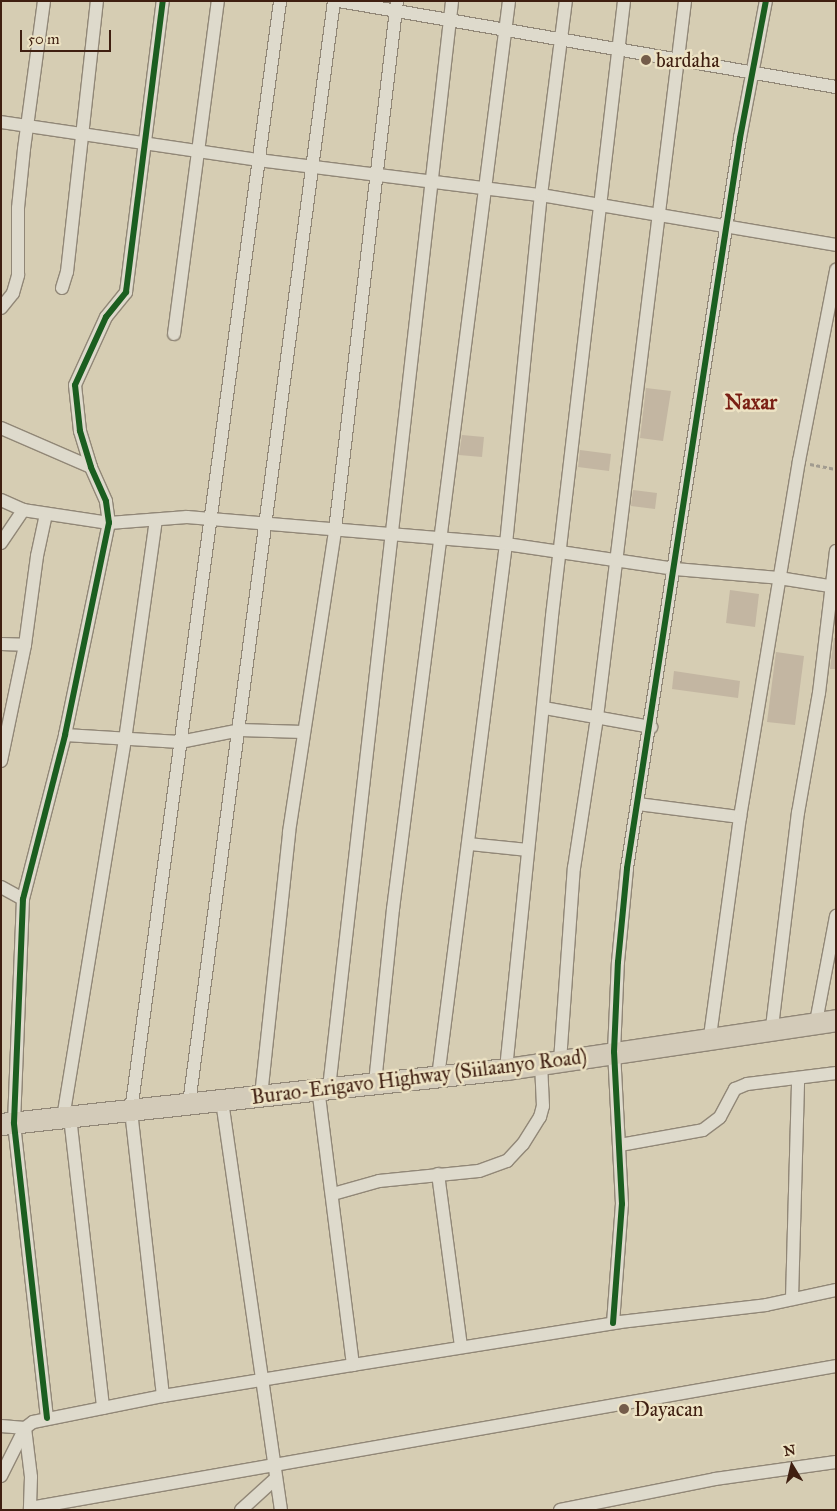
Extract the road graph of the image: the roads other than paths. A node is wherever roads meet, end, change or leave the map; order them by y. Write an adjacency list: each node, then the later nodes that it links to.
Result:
1 (44, 1): 23 (street)
2 (97, 1): 24 (street)
3 (162, 1): 25 (street)
4 (218, 1): 26 (street)
5 (280, 1): 27 (street)
6 (334, 1): 28 (street)
7 (339, 1): 14 (street)
8 (452, 1): 15 (street)
9 (509, 1): 16 (street)
10 (566, 1): 17 (street)
11 (624, 1): 18 (street)
12 (685, 1): 19 (street)
13 (766, 1): 20 (street)
14 (396, 6): 15 (street); 29 (street)
15 (449, 21): 16 (street); 30 (street)
16 (505, 28): 17 (street); 31 (street)
17 (562, 38): 18 (street); 32 (street)
18 (616, 49): 19 (street); 33 (street)
19 (678, 59): 20 (street); 34 (street)
20 (752, 71): 21 (street); 35 (street)
21 (836, 87)
22 (1, 122): 23 (street)
23 (28, 126): 24 (street); 39 (street)
24 (81, 132): 25 (street); 38 (street)
25 (145, 142): 26 (street); 42 (street)
26 (200, 150): 27 (street); 40 (street)
27 (258, 160): 28 (street); 46 (street)
28 (312, 166): 29 (street); 49 (street)
29 (376, 175): 30 (street); 50 (street)
30 (431, 182): 31 (street); 51 (street)
31 (485, 187): 32 (street); 52 (street)
32 (541, 195): 33 (street); 54 (street)
33 (601, 205): 34 (street); 56 (street)
34 (659, 215): 35 (street); 57 (street)
35 (728, 226): 36 (street); 58 (street)
36 (836, 245)
37 (836, 270): 59 (street)
38 (62, 288)
39 (1, 308)
40 (174, 334)
41 (1, 428): 42 (street)
42 (90, 468): 48 (street)
43 (1, 500): 44 (street)
44 (23, 510): 45 (street); 53 (street)
45 (46, 514): 48 (street); 62 (street)
46 (210, 519): 47 (street); 49 (street); 70 (street)
47 (156, 520): 48 (street); 69 (street)
48 (109, 523): 68 (street)
49 (264, 523): 50 (street); 66 (street)
50 (335, 530): 51 (street); 67 (street)
51 (392, 536): 52 (street); 89 (street)
52 (440, 541): 54 (street); 88 (street)
53 (1, 543)
54 (506, 544): 56 (street); 74 (street)
55 (836, 551): 60 (street)
56 (560, 552): 57 (street); 63 (street)
57 (616, 561): 58 (street); 64 (street)
58 (675, 570): 59 (street); 65 (street)
59 (779, 578): 60 (street); 73 (street)
60 (833, 587): 80 (street)
61 (1, 644): 62 (street)
62 (25, 645): 71 (street)
63 (544, 708): 64 (street); 75 (street)
64 (597, 717): 65 (street); 83 (street)
65 (651, 727): 72 (street)
66 (240, 730): 67 (street); 70 (street); 92 (street)
67 (303, 732): 90 (street)
68 (65, 735): 69 (street); 77 (street)
69 (125, 740): 70 (street); 94 (street)
70 (180, 742): 93 (street)
71 (1, 761)
72 (638, 804): 73 (street); 82 (street)
73 (740, 817): 81 (street)
74 (469, 844): 75 (street); 86 (street)
75 (527, 850): 84 (street)
76 (1, 887): 77 (street)
77 (23, 898): 95 (street)
78 (836, 916): 79 (street)
79 (826, 1021): 80 (highway, Burao-Erigavo Highway (Siilaanyo Road))
80 (772, 1027): 81 (highway, Burao-Erigavo Highway (Siilaanyo Road))
81 (710, 1036): 82 (highway, Burao-Erigavo Highway (Siilaanyo Road))
82 (614, 1052): 83 (highway, Burao-Erigavo Highway (Siilaanyo Road)); 96 (street)
83 (551, 1063): 84 (highway, Burao-Erigavo Highway (Siilaanyo Road)); 97 (street)
84 (506, 1069): 86 (highway, Burao-Erigavo Highway (Siilaanyo Road))
85 (836, 1073): 87 (street)
86 (438, 1076): 88 (highway, Burao-Erigavo Highway (Siilaanyo Road))
87 (798, 1078): 96 (street); 100 (street)
88 (375, 1083): 89 (highway, Burao-Erigavo Highway (Siilaanyo Road))
89 (323, 1088): 90 (highway, Burao-Erigavo Highway (Siilaanyo Road)); 98 (street)
90 (261, 1096): 91 (highway, Burao-Erigavo Highway (Siilaanyo Road))
91 (222, 1101): 92 (highway, Burao-Erigavo Highway (Siilaanyo Road)); 105 (street)
92 (189, 1104): 93 (highway, Burao-Erigavo Highway (Siilaanyo Road))
93 (131, 1111): 94 (highway, Burao-Erigavo Highway (Siilaanyo Road)); 106 (street)
94 (67, 1118): 95 (highway, Burao-Erigavo Highway (Siilaanyo Road)); 107 (street)
95 (8, 1124): 108 (street)
96 (620, 1145): 101 (street)
97 (438, 1174): 98 (street); 102 (street)
98 (333, 1194): 103 (street)
99 (836, 1290): 100 (street)
100 (792, 1299): 101 (street)
101 (612, 1324): 102 (street)
102 (461, 1346): 103 (street)
103 (353, 1365): 105 (street)
104 (836, 1366): 112 (street)
105 (262, 1381): 106 (street); 112 (street)
106 (163, 1396): 107 (street)
107 (103, 1408): 108 (street)
108 (47, 1418): 110 (street)
109 (1, 1426): 110 (street)
110 (25, 1428): 113 (street); 114 (street)
111 (836, 1462): 117 (street)
112 (276, 1472): 114 (street); 115 (street); 116 (street)
113 (1, 1476)
114 (30, 1509)
115 (241, 1510)
116 (281, 1510)
117 (560, 1510)

